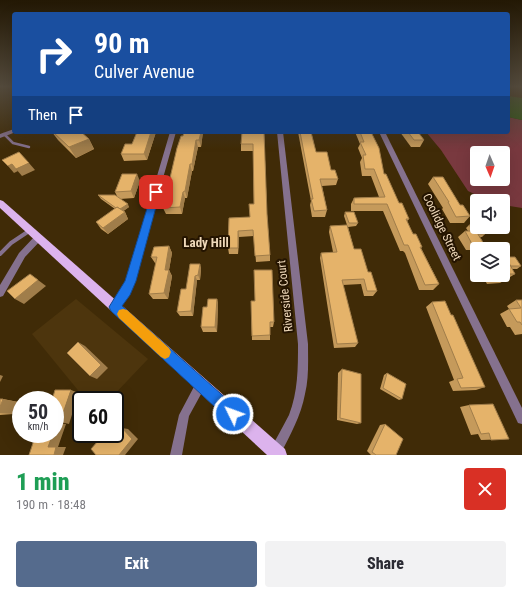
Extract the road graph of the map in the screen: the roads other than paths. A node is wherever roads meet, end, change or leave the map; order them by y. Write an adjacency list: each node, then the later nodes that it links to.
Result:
1 (12, 132): 5 (street)
2 (173, 134): 11 (street)
3 (280, 134): 14 (street, Riverside Court)
4 (383, 134): 13 (street, Coolidge Street)
5 (2, 135): 6 (lane)
6 (29, 146)
7 (0, 203): 8 (main road)
8 (34, 234): 9 (lane); 10 (street); 11 (main road)
9 (0, 254)
10 (0, 293)
11 (115, 307): 12 (main road)
12 (201, 385): 14 (main road); 15 (street)
13 (522, 419)
14 (277, 454)
15 (176, 455)

